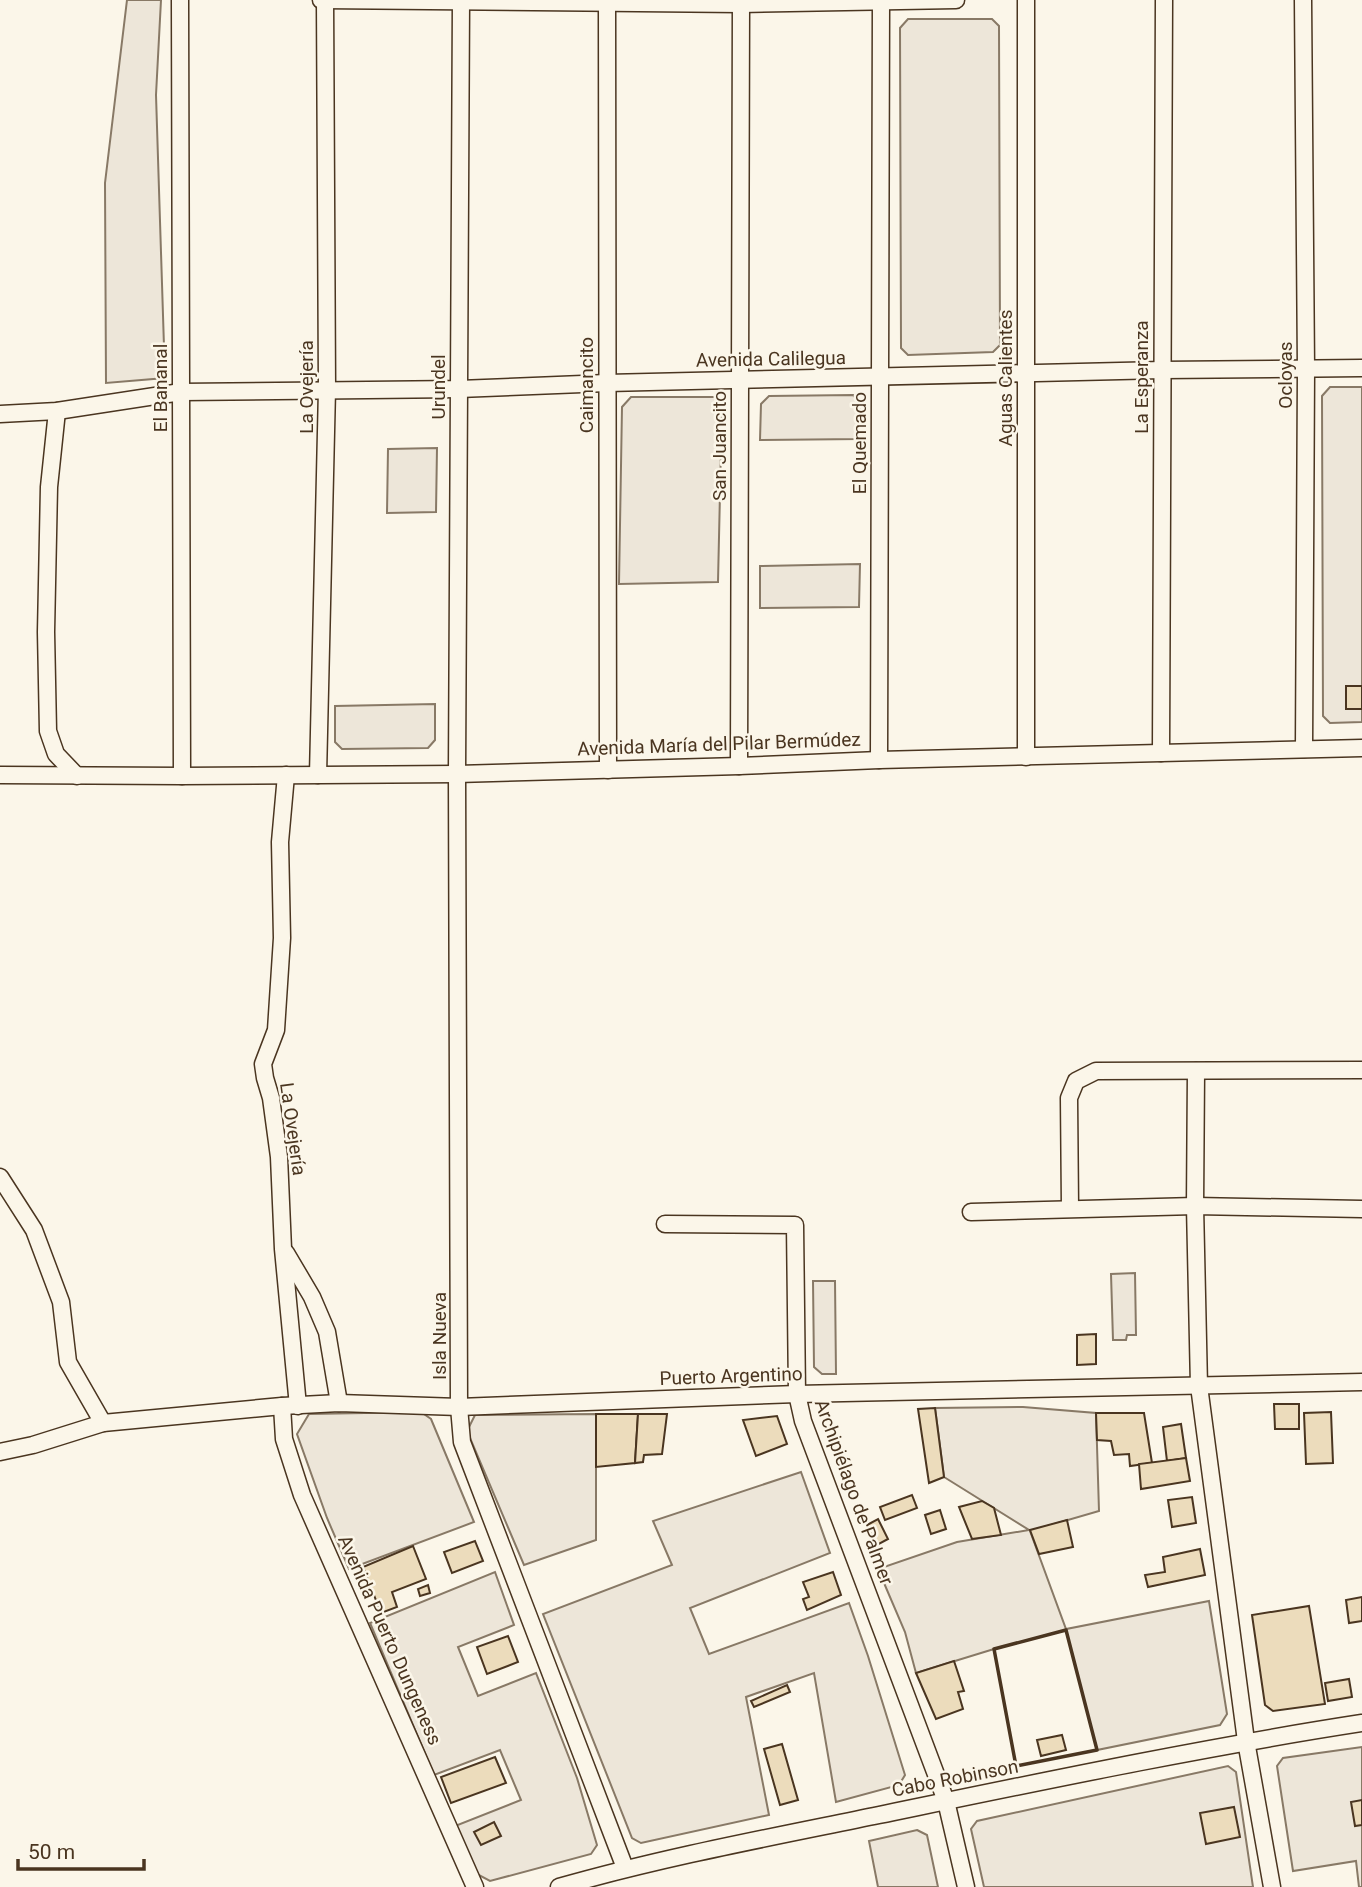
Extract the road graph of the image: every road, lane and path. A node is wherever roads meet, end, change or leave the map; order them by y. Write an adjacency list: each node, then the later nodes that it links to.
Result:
1 (180, 0): 20 (street, El Bananal)
2 (323, 0): 7 (street); 18 (street, La Ovejería)
3 (956, 0): 9 (street)
4 (1026, 0): 14 (street, Aguas Calientes)
5 (1164, 0): 12 (street, La Esperanza)
6 (1303, 0): 13 (street, Ocloyas)
7 (461, 1): 8 (street); 19 (street, Urundel)
8 (607, 1): 10 (street); 17 (street, Caimancito)
9 (881, 1): 10 (street); 15 (street, El Quemado)
10 (741, 2): 16 (street, San Juancito)
11 (1362, 368): 13 (street, Avenida Calilegua)
12 (1162, 370): 13 (street, Avenida Calilegua); 14 (street, Avenida Calilegua); 25 (street, La Esperanza)
13 (1306, 370): 24 (street, Ocloyas)
14 (1027, 375): 15 (street, Avenida Calilegua); 26 (street, Aguas Calientes)
15 (880, 377): 16 (street, Avenida Calilegua); 27 (street, El Quemado)
16 (740, 382): 17 (street, Avenida Calilegua); 28 (street, San Juancito)
17 (607, 383): 19 (street, Avenida Calilegua); 29 (street, Caimancito)
18 (327, 389): 19 (street, Avenida Calilegua); 20 (street, Avenida Calilegua); 33 (street, La Ovejería)
19 (459, 389): 30 (street, Urundel)
20 (181, 392): 21 (street, Avenida Calilegua); 35 (street, El Bananal)
21 (57, 411): 22 (street, Avenida Calilegua); 34 (street)
22 (0, 414)
23 (1362, 748): 24 (street, Avenida María del Pilar Bermúdez)
24 (1304, 749): 25 (street, Avenida María del Pilar Bermúdez)
25 (1161, 753): 26 (street, Avenida María del Pilar Bermúdez)
26 (1026, 757): 27 (street, Avenida María del Pilar Bermúdez)
27 (879, 760): 28 (street, Avenida María del Pilar Bermúdez)
28 (739, 766): 29 (street, Avenida María del Pilar Bermúdez)
29 (608, 770): 30 (street, Avenida María del Pilar Bermúdez)
30 (457, 774): 33 (street, Avenida María del Pilar Bermúdez); 50 (street, Isla Nueva)
31 (0, 775): 34 (street, Avenida María del Pilar Bermúdez)
32 (286, 775): 33 (street, Avenida María del Pilar Bermúdez); 35 (street, Avenida María del Pilar Bermúdez); 44 (street, La Ovejería)
33 (318, 775)
34 (77, 776): 35 (street, Avenida María del Pilar Bermúdez)
35 (182, 776)
36 (1362, 1070): 37 (street)
37 (1196, 1071): 39 (street); 40 (street)
38 (0, 1177): 51 (street)
39 (1195, 1206): 40 (street); 41 (street); 46 (street)
40 (1070, 1208): 42 (street)
41 (1362, 1209)
42 (971, 1212)
43 (665, 1224): 47 (street, Archipiélago de Palmer)
44 (283, 1249): 48 (street); 49 (street, La Ovejería)
45 (1362, 1382): 46 (street, Puerto Argentino)
46 (1199, 1386): 47 (street, Puerto Argentino); 54 (street)
47 (797, 1394): 50 (street, Puerto Argentino); 55 (street, Archipiélago de Palmer)
48 (339, 1403): 49 (street, Puerto Argentino); 50 (street, Puerto Argentino)
49 (290, 1406): 51 (street, Puerto Argentino); 57 (street, Avenida Puerto Dungeness)
50 (459, 1407): 56 (street, Isla Nueva)
51 (103, 1423): 52 (street, Puerto Argentino)
52 (0, 1452)
53 (1362, 1723): 54 (street, Cabo Robinson)
54 (1246, 1741): 55 (street, Cabo Robinson); 60 (street)
55 (946, 1801): 56 (street, Cabo Robinson); 59 (street, Archipiélago de Palmer)
56 (625, 1868): 58 (street, Cabo Robinson)
57 (475, 1887)
58 (559, 1887)
59 (966, 1887)
60 (1272, 1887)

